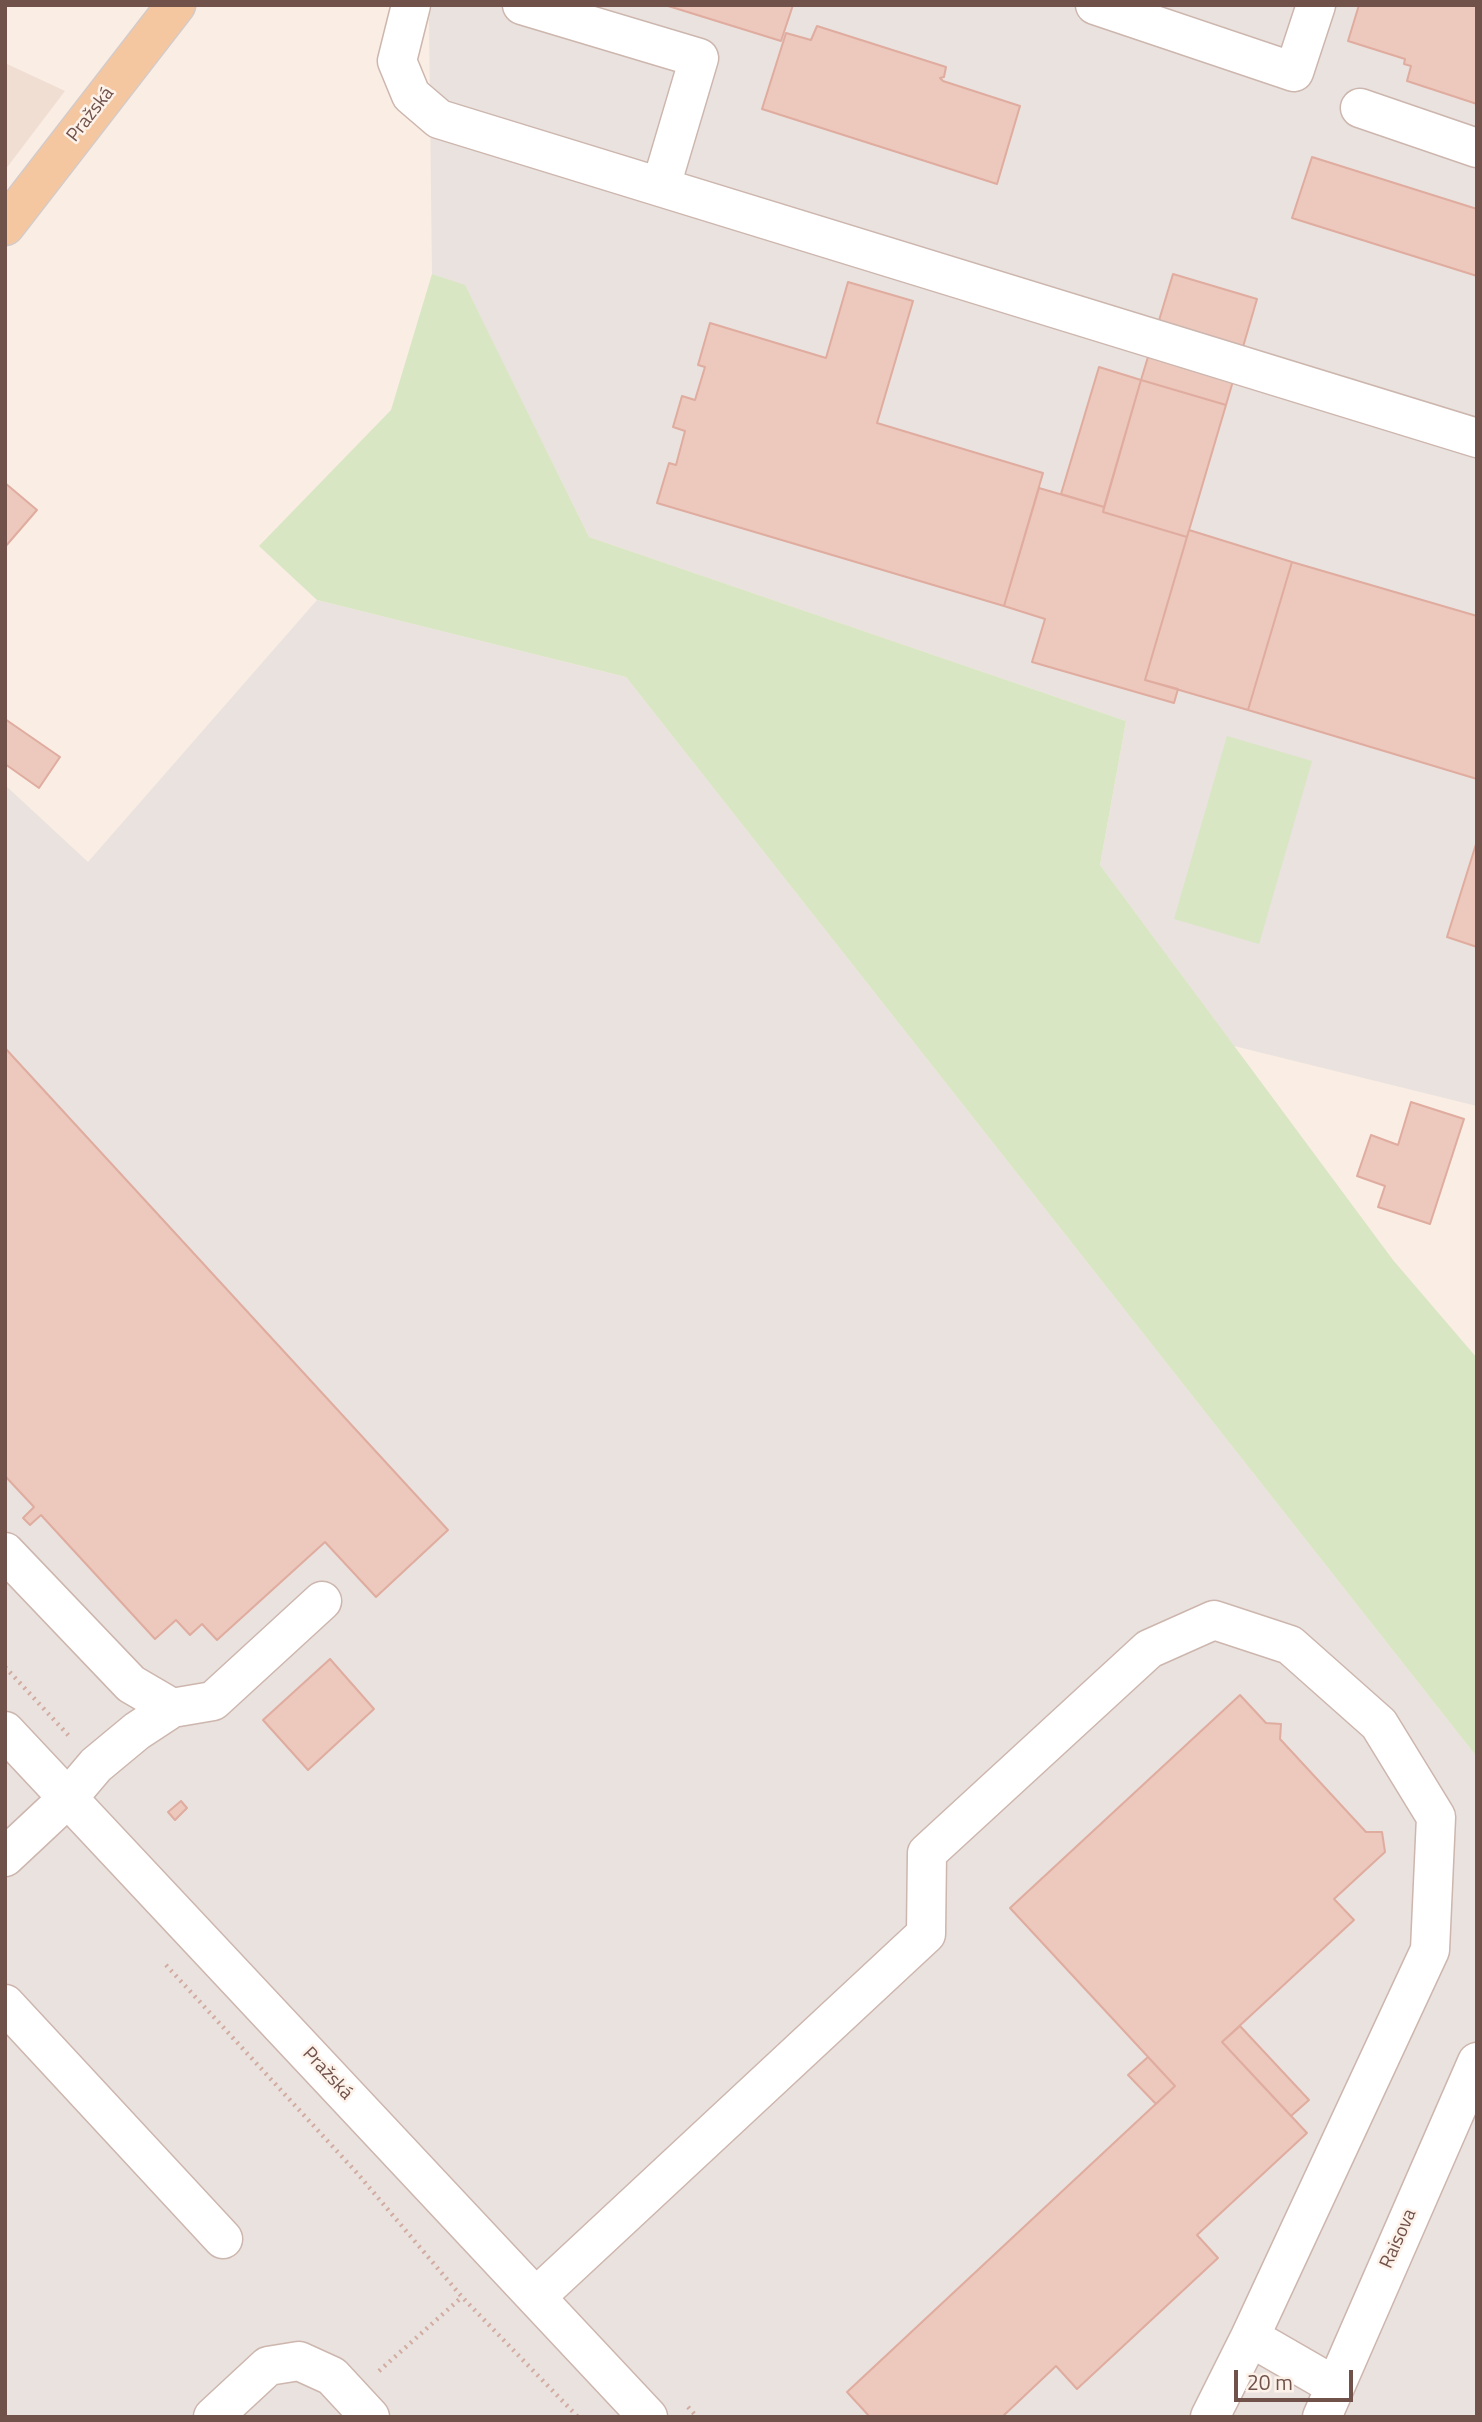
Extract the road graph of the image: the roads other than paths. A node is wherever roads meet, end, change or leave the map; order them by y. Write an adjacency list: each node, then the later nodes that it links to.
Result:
1 (176, 5): 9 (main road, Pražská)
2 (411, 5): 8 (street)
3 (522, 5): 8 (street)
4 (1095, 5): 5 (street)
5 (1316, 5)
6 (1360, 108): 7 (street)
7 (1477, 148)
8 (661, 186): 10 (street)
9 (5, 226)
10 (1477, 438)
11 (5, 1552): 13 (street)
12 (322, 1601): 13 (street)
13 (172, 1709): 15 (street)
14 (5, 1731): 15 (street, Pražská)
15 (68, 1798): 16 (street); 20 (street, Pražská)
16 (5, 1857)
17 (5, 2004): 19 (street)
18 (1477, 2062): 22 (street, Raisova)
19 (223, 2239)
20 (536, 2297): 21 (street); 25 (street, Pražská)
21 (1250, 2337): 22 (street); 26 (street)
22 (1328, 2401)
23 (360, 2407): 24 (street)
24 (213, 2417)
25 (649, 2417)
26 (1210, 2417)

